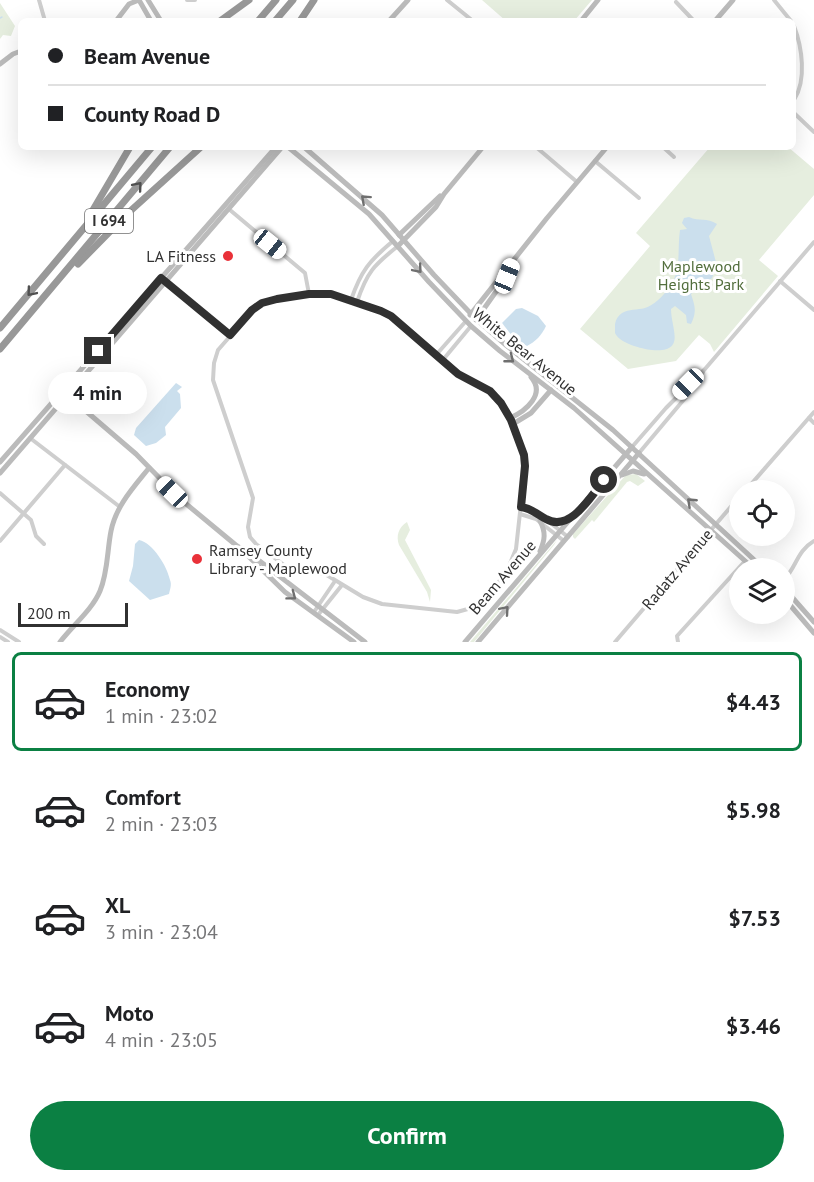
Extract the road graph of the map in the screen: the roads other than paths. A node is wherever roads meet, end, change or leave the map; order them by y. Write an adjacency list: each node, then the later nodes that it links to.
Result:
1 (39, 0): 16 (street)
2 (139, 0): 17 (street); 18 (street)
3 (148, 0): 19 (street)
4 (187, 0): 5 (street)
5 (195, 0)
6 (250, 0): 20 (highway); 21 (highway)
7 (276, 0): 22 (highway)
8 (293, 0): 23 (highway)
9 (314, 0): 24 (highway)
10 (408, 0): 25 (street)
11 (447, 0): 26 (street)
12 (598, 0): 27 (street)
13 (733, 0): 29 (street)
14 (774, 0): 30 (street)
15 (676, 2): 28 (street)
16 (44, 18)
17 (118, 18)
18 (149, 18)
19 (158, 18)
20 (224, 18)
21 (229, 18)
22 (261, 18)
23 (278, 18)
24 (302, 18)
25 (392, 18)
26 (469, 18)
27 (583, 18)
28 (691, 18)
29 (718, 18)
30 (789, 18)
31 (796, 33): 34 (street)
32 (18, 52): 33 (street)
33 (0, 64)
34 (796, 96)
35 (796, 115): 36 (street)
36 (814, 132)
37 (128, 150): 60 (highway)
38 (149, 150): 60 (highway, I 694)
39 (168, 150): 65 (highway, I 694, one-way to 39)
40 (198, 150): 65 (highway)
41 (272, 150): 62 (street)
42 (280, 150): 54 (street)
43 (292, 150): 56 (street, White Bear Avenue)
44 (308, 150): 55 (street, White Bear Avenue, one-way to 44)
45 (481, 150): 52 (street)
46 (540, 150): 51 (street)
47 (605, 150): 50 (street)
48 (666, 150): 49 (street)
49 (674, 157)
50 (595, 161): 51 (street); 53 (street)
51 (577, 182): 61 (street)
52 (444, 194): 55 (street); 57 (street)
53 (639, 198)
54 (230, 210): 62 (street); 64 (street)
55 (400, 234): 56 (street); 57 (street, White Bear Avenue)
56 (393, 240): 59 (street, White Bear Avenue); 66 (street)
57 (405, 240): 59 (street); 69 (street, White Bear Avenue)
58 (814, 242): 63 (street, Beam Avenue)
59 (398, 246): 67 (street); 71 (street, White Bear Avenue, one-way to 71)
60 (61, 256): 73 (highway, I 694, one-way to 73)
61 (512, 263): 69 (street); 70 (street)
62 (164, 279): 74 (street); 81 (street)
63 (780, 281): 68 (street); 78 (street, Beam Avenue)
64 (309, 294): 66 (street); 74 (street)
65 (47, 295): 75 (highway, I 694)
66 (351, 300): 67 (street)
67 (357, 302): 76 (street)
68 (814, 310)
69 (471, 314): 70 (street, White Bear Avenue); 71 (street)
70 (476, 319): 72 (street); 88 (street, White Bear Avenue)
71 (466, 321): 72 (street, White Bear Avenue); 76 (street)
72 (471, 326): 77 (street); 79 (street, White Bear Avenue, one-way to 79)
73 (0, 328)
74 (230, 335): 119 (street)
75 (0, 349)
76 (436, 356): 77 (street)
77 (442, 361): 83 (street)
78 (705, 369): 88 (street, Beam Avenue); 89 (street, Beam Avenue)
79 (525, 371): 80 (street, White Bear Avenue); 83 (street)
80 (551, 390): 86 (street); 90 (street, White Bear Avenue)
81 (65, 394): 87 (street); 92 (street); 94 (street)
82 (814, 412): 84 (street)
83 (510, 418): 86 (street)
84 (809, 418): 85 (street); 98 (street)
85 (814, 423)
86 (513, 424): 101 (street)
87 (30, 438): 93 (street); 95 (street)
88 (632, 447): 89 (street, White Bear Avenue); 90 (street, Beam Avenue)
89 (639, 453): 91 (street, Beam Avenue); 107 (street, White Bear Avenue, one-way to 89)
90 (626, 455): 91 (street, White Bear Avenue); 105 (street, Beam Avenue)
91 (632, 461): 96 (street, Beam Avenue); 97 (street, White Bear Avenue)
92 (0, 462)
93 (65, 465): 100 (street); 103 (street)
94 (149, 468): 100 (street); 113 (street)
95 (0, 473)
96 (618, 478): 97 (street); 109 (street, Beam Avenue)
97 (651, 478): 107 (street, White Bear Avenue)
98 (755, 480)
99 (0, 493): 103 (street)
100 (120, 507): 131 (street)
101 (521, 507): 104 (street); 106 (street)
102 (729, 509): 107 (street, Radatz Avenue)
103 (23, 513): 110 (street); 112 (street)
104 (520, 514): 106 (street); 120 (street)
105 (572, 517): 106 (street); 108 (street, Beam Avenue)
106 (543, 520): 108 (street); 114 (street)
107 (713, 527): 115 (street, White Bear Avenue); 116 (street, White Bear Avenue); 136 (street, Radatz Avenue)
108 (558, 533): 109 (street); 114 (street, Beam Avenue)
109 (566, 539): 135 (street, Beam Avenue, one-way to 109)
110 (0, 541)
111 (814, 542): 117 (street)
112 (44, 544)
113 (237, 546): 122 (street); 124 (street, one-way to 124)
114 (538, 556): 134 (street, Beam Avenue)
115 (742, 558)
116 (751, 558)
117 (795, 566)
118 (729, 579): 137 (street)
119 (335, 581): 120 (street); 122 (street)
120 (342, 585): 122 (street)
121 (795, 600): 125 (street)
122 (321, 608): 124 (street); 133 (street)
123 (795, 611): 127 (street)
124 (316, 614): 132 (street)
125 (814, 622)
126 (0, 630): 130 (street)
127 (814, 633)
128 (0, 637): 129 (street)
129 (8, 642)
130 (19, 642)
131 (59, 642)
132 (354, 642)
133 (365, 642)
134 (465, 642)
135 (478, 642)
136 (615, 642)
137 (678, 642)

